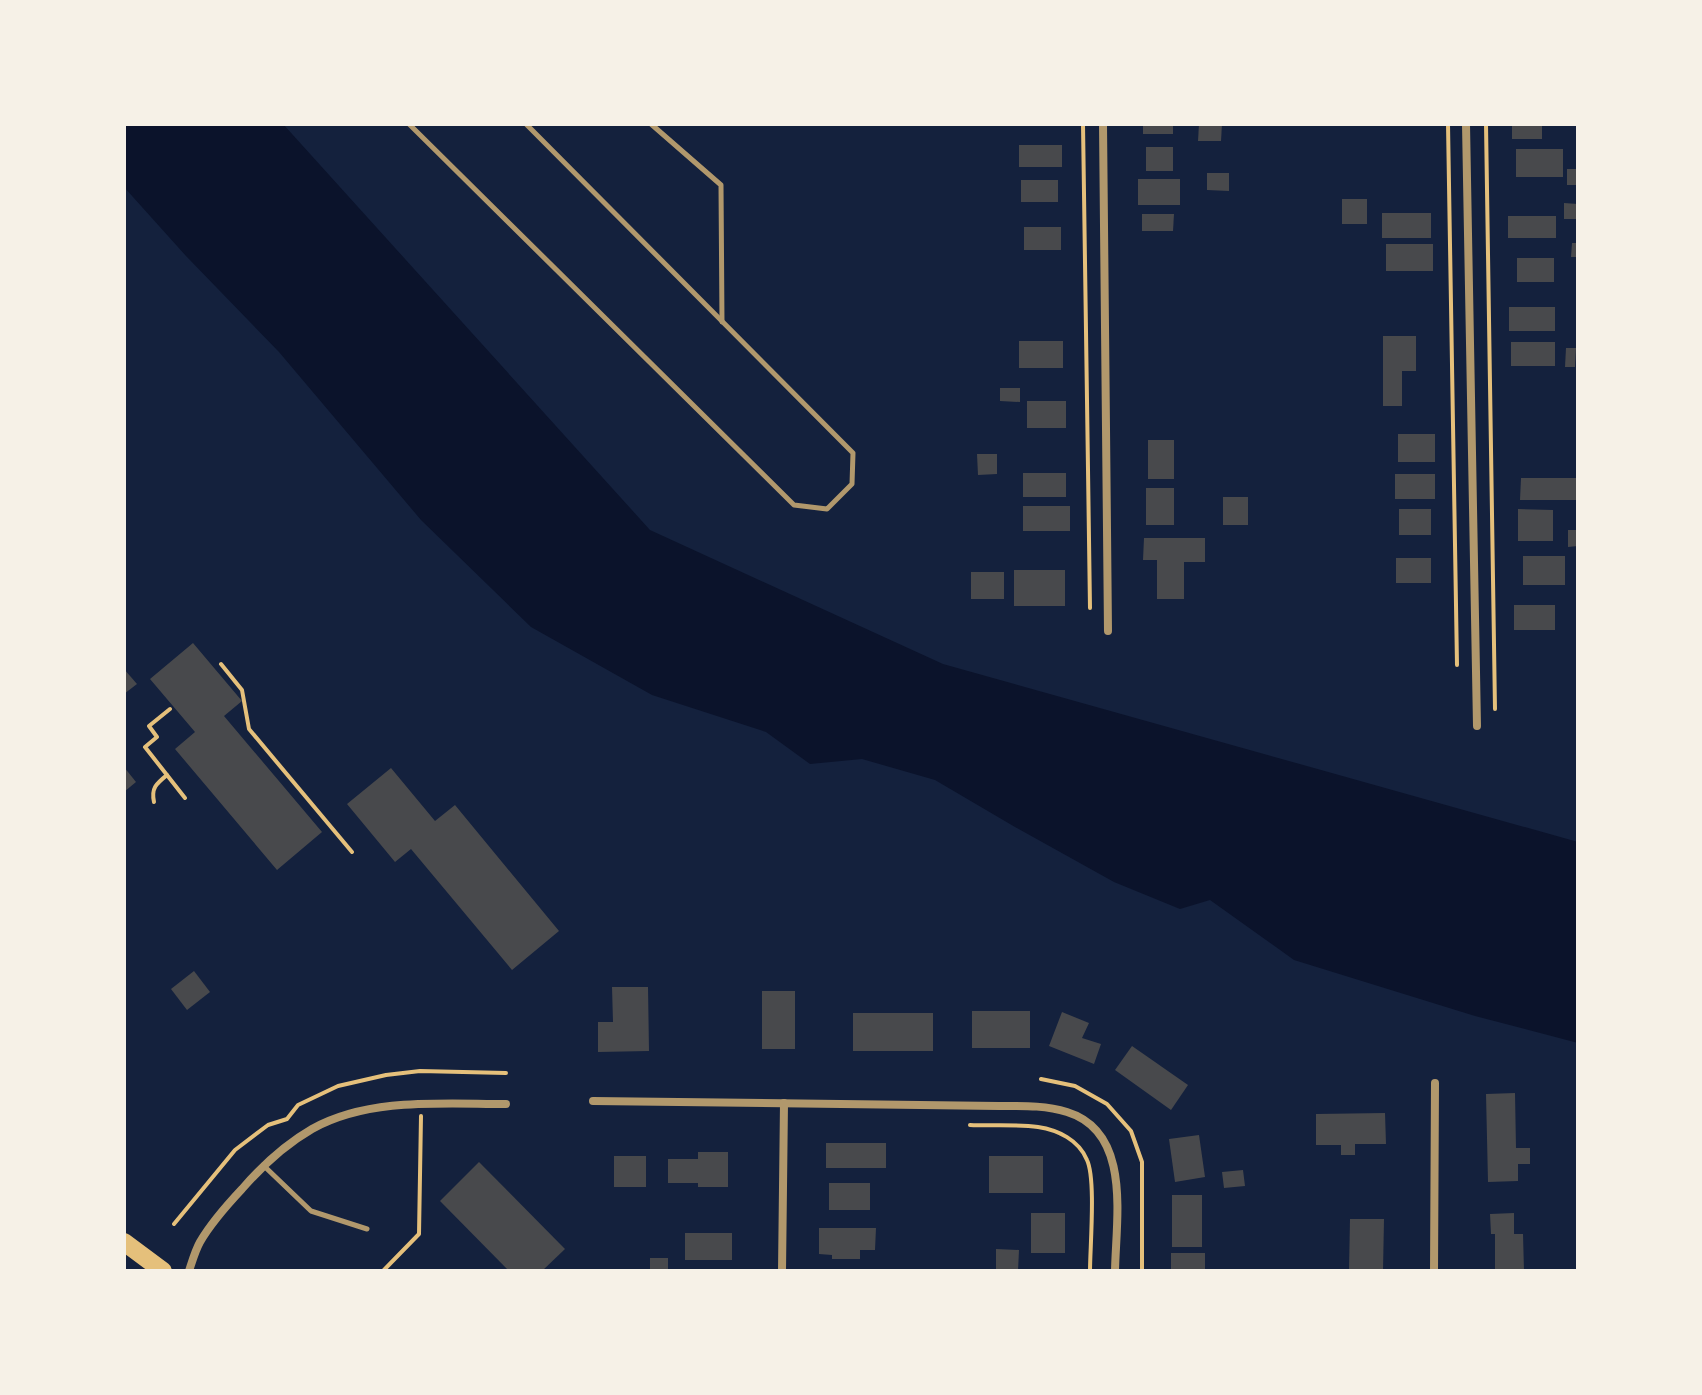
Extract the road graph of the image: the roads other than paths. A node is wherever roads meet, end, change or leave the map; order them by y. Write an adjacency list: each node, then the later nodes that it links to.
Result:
1 (409, 124): 6 (lane)
2 (526, 124): 6 (lane)
3 (651, 124): 6 (lane)
4 (1103, 124): 7 (street)
5 (1466, 124): 8 (street)
6 (722, 322)
7 (1108, 631)
8 (1477, 726)
9 (1435, 1083): 20 (street)
10 (593, 1101): 11 (street)
11 (784, 1103): 18 (street); 19 (street)
12 (506, 1104): 13 (street)
13 (263, 1165): 14 (lane); 17 (street)
14 (367, 1229)
15 (124, 1242): 16 (main road)
16 (163, 1271)
17 (189, 1271)
18 (782, 1271)
19 (1115, 1271)
20 (1434, 1271)

